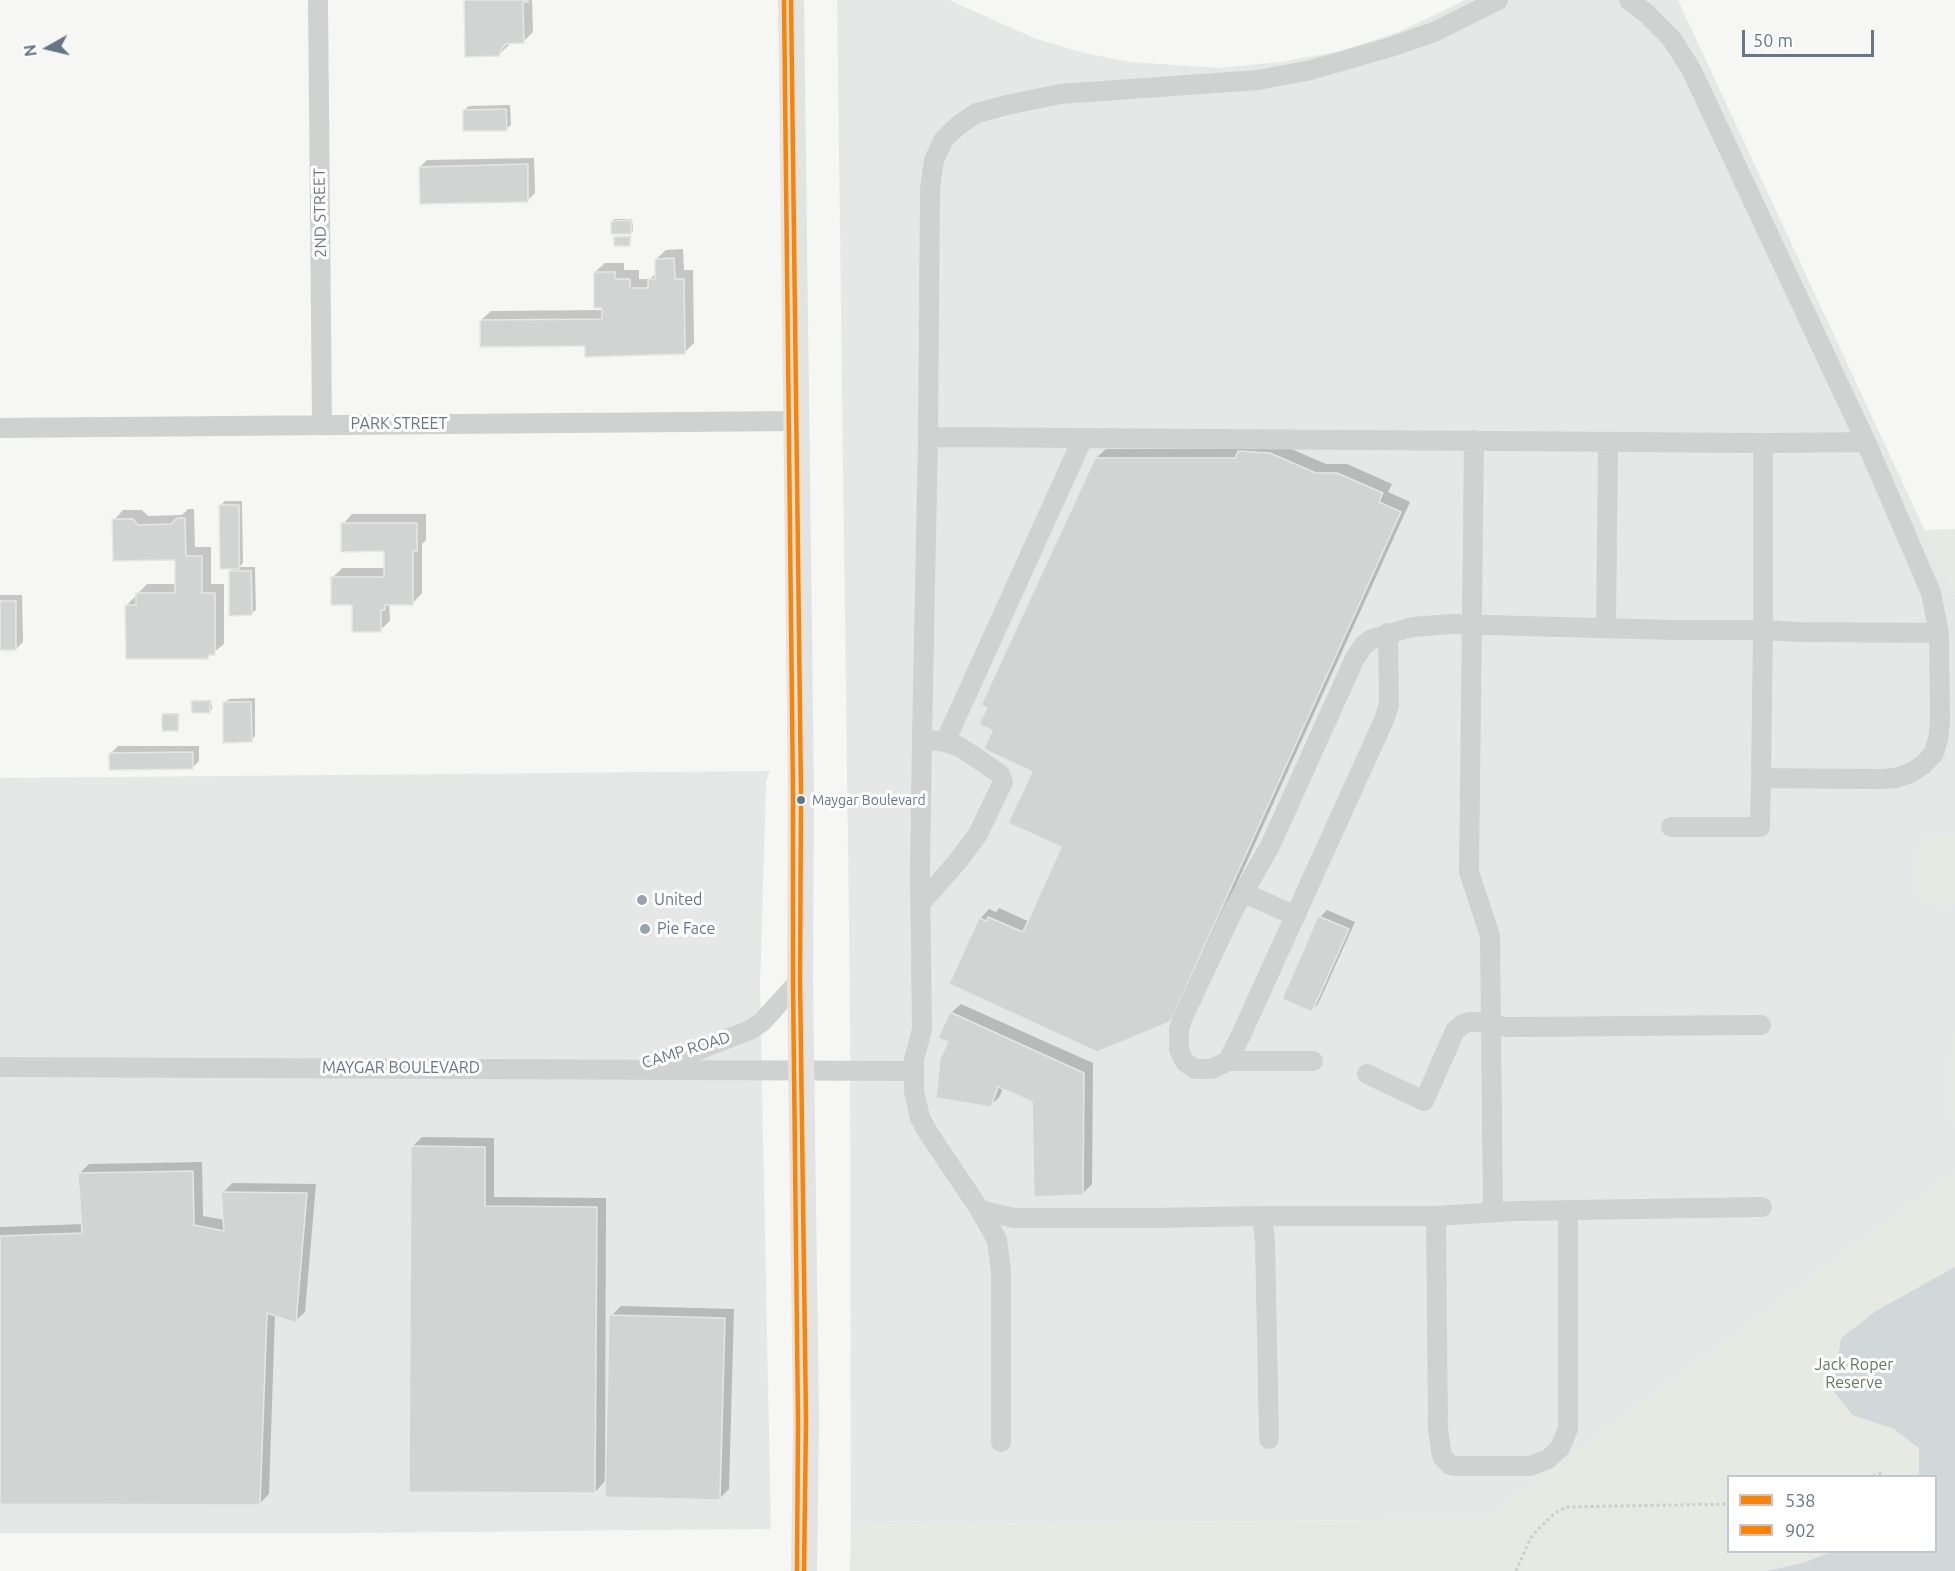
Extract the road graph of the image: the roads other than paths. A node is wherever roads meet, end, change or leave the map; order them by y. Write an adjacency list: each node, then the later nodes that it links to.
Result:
1 (318, 0): 6 (street, 2ND STREET)
2 (791, 0): 5 (main road)
3 (1498, 0): 8 (street)
4 (1629, 0): 11 (street)
5 (797, 421): 6 (street, PARK STREET); 26 (main road)
6 (322, 425): 7 (street, PARK STREET)
7 (0, 428)
8 (928, 437): 9 (street); 19 (street)
9 (1083, 438): 10 (street); 20 (street)
10 (1474, 440): 12 (street); 14 (street)
11 (1866, 441): 13 (street); 18 (street)
12 (1608, 442): 13 (street); 15 (street)
13 (1763, 443): 16 (street)
14 (1472, 625): 15 (street); 17 (street); 27 (street)
15 (1606, 628): 16 (street)
16 (1763, 630): 18 (street); 21 (street)
17 (1388, 633): 23 (street); 25 (street)
18 (1939, 633): 21 (street)
19 (921, 739): 20 (street); 24 (street)
20 (945, 742): 24 (street)
21 (1761, 778): 22 (street)
22 (1671, 827)
23 (1244, 893): 25 (street); 29 (street)
24 (921, 903): 34 (street)
25 (1296, 916): 29 (street)
26 (800, 980): 32 (street, CAMP ROAD); 33 (main road)
27 (1491, 1024): 28 (street); 35 (street); 39 (street)
28 (1761, 1025)
29 (1227, 1061): 30 (street)
30 (1313, 1061)
31 (0, 1067): 32 (street, MAYGAR BOULEVARD)
32 (622, 1069): 33 (street, MAYGAR BOULEVARD)
33 (802, 1070): 34 (street, MAYGAR BOULEVARD); 44 (main road)
34 (913, 1071): 37 (street)
35 (1367, 1074)
36 (1762, 1207): 38 (street)
37 (980, 1210): 40 (street); 43 (street)
38 (1568, 1210): 39 (street); 41 (street)
39 (1493, 1213): 41 (street)
40 (1262, 1216): 41 (street); 42 (street)
41 (1436, 1216)
42 (1269, 1439)
43 (1001, 1442)
44 (804, 1571)

